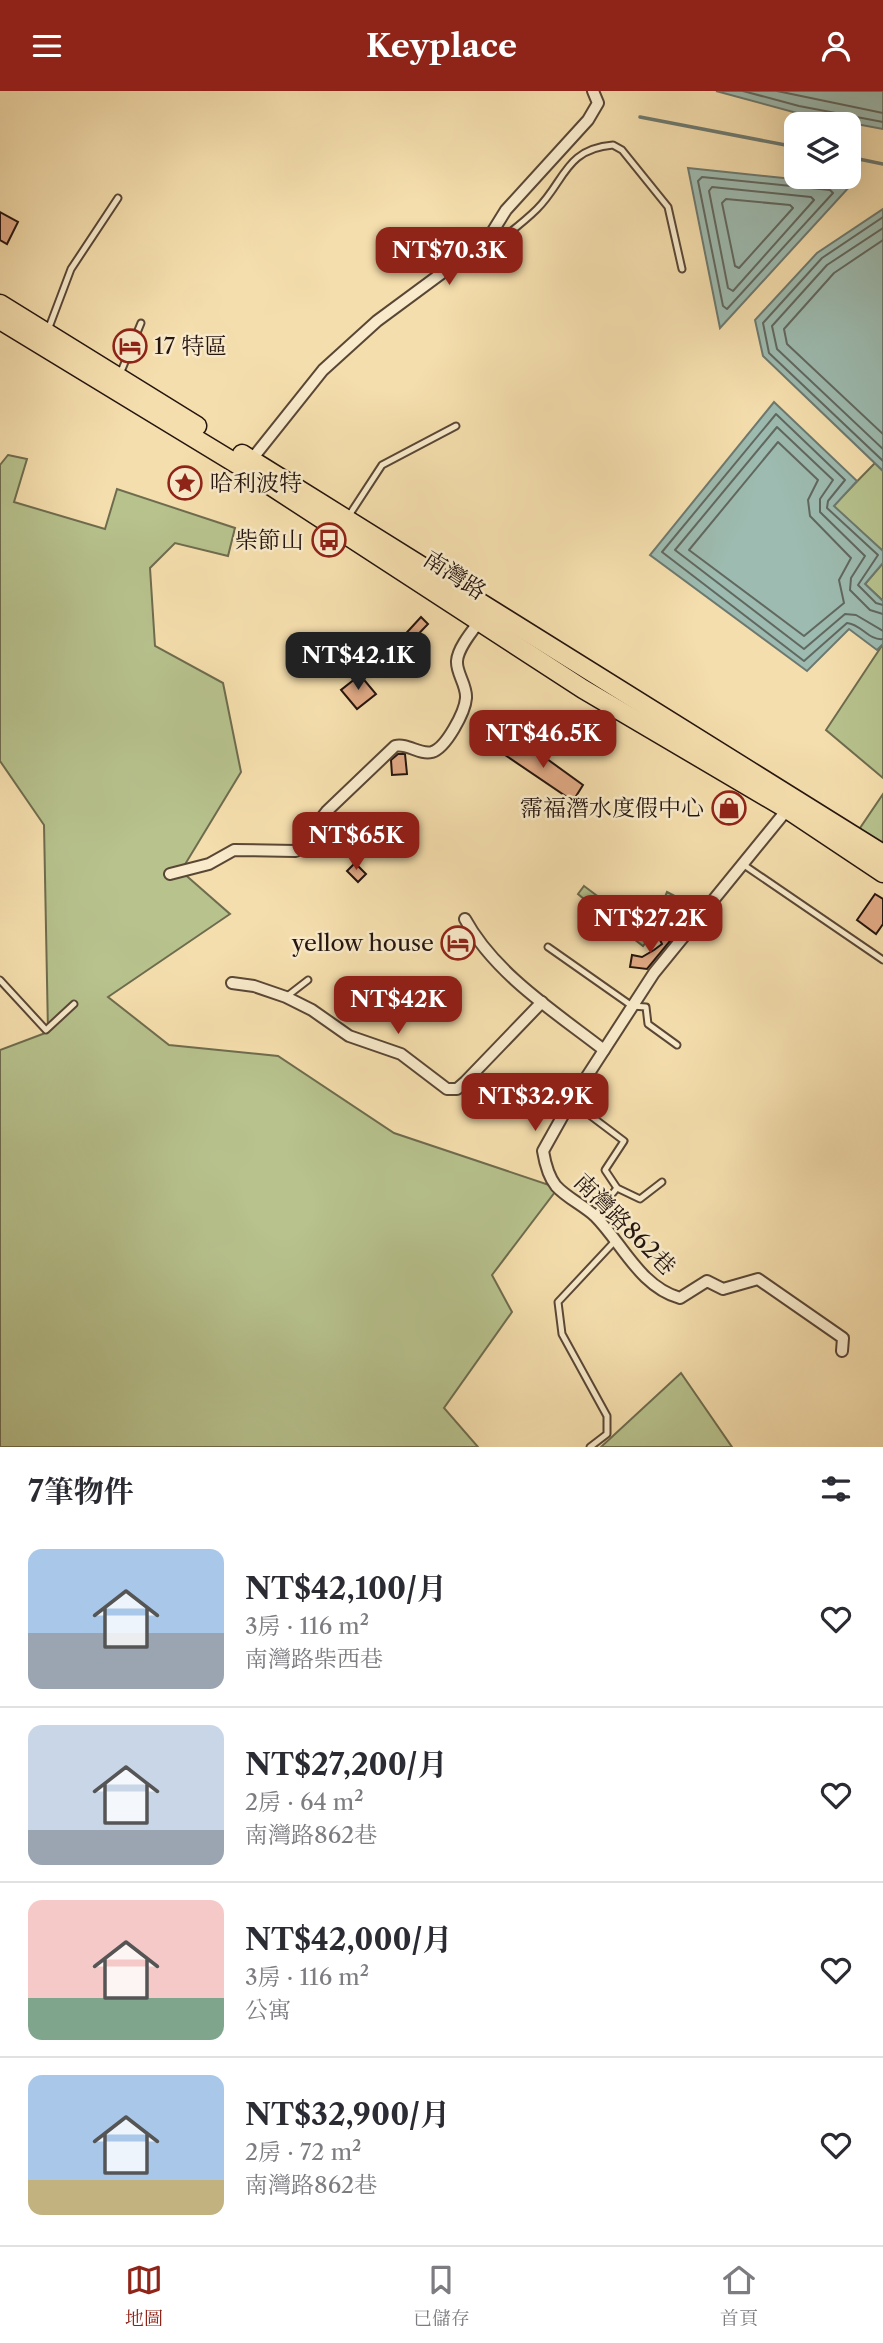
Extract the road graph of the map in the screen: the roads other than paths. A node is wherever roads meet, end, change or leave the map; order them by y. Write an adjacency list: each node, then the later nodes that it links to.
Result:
1 (593, 91): 11 (street)
2 (118, 198): 8 (lane)
3 (495, 244): 4 (lane)
4 (682, 269)
5 (0, 304): 8 (main road, 南灣路)
6 (0, 320): 11 (main road, 南灣路)
7 (141, 323): 9 (lane)
8 (47, 333): 9 (main road, 南灣路)
9 (119, 377): 11 (main road, 南灣路)
10 (456, 426): 12 (lane)
11 (248, 464): 12 (main road, 南灣路); 13 (main road, 南灣路)
12 (346, 520): 13 (main road, 南灣路)
13 (484, 615): 14 (main road, 南灣路); 18 (street)
14 (791, 804): 15 (main road, 南灣路); 16 (street, 南灣路862巷); 17 (main road, 南灣路)
15 (883, 854)
16 (744, 865): 21 (lane); 28 (street, 南灣路862巷)
17 (883, 873)
18 (170, 874)
19 (465, 919): 26 (street)
20 (548, 947): 28 (lane)
21 (883, 960)
22 (0, 980): 27 (lane)
23 (309, 980): 25 (lane)
24 (232, 983): 25 (street)
25 (286, 997): 26 (street)
26 (542, 1002): 30 (street)
27 (74, 1004)
28 (632, 1006): 29 (lane); 30 (street, 南灣路862巷)
29 (677, 1045)
30 (604, 1050): 31 (street, 南灣路862巷)
31 (571, 1101): 33 (lane); 34 (street, 南灣路862巷)
32 (662, 1182): 33 (lane)
33 (617, 1188): 34 (lane)
34 (594, 1216): 35 (street, 南灣路862巷)
35 (616, 1240): 36 (street, 南灣路862巷); 37 (lane)
36 (842, 1351)
37 (590, 1447)

